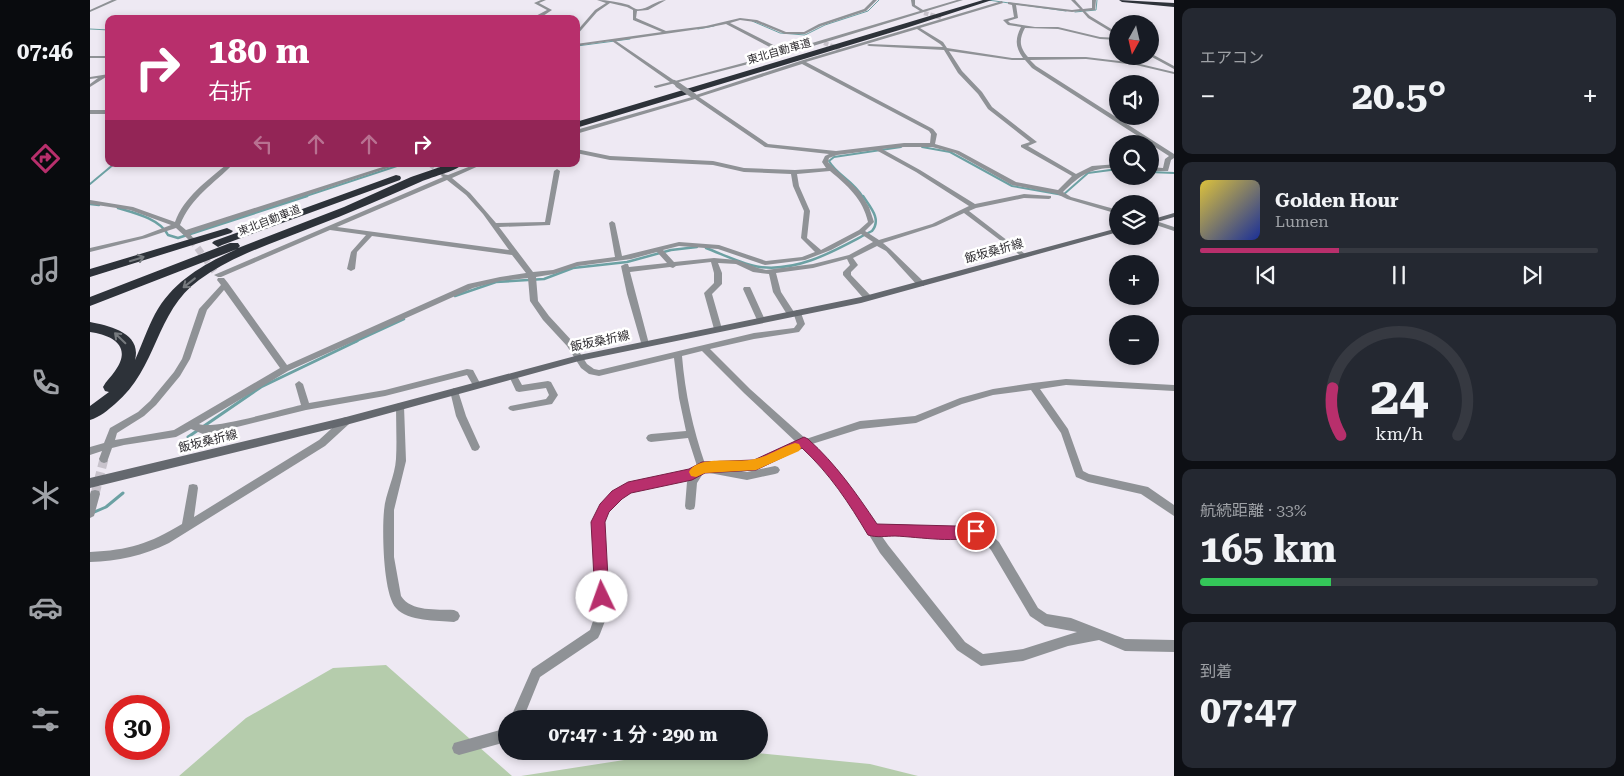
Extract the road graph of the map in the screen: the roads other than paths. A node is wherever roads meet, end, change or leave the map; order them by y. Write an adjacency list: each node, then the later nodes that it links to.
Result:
1 (115, 0): 17 (street)
2 (544, 0): 20 (street)
3 (599, 0): 13 (street)
4 (664, 0): 16 (street)
5 (875, 0): 21 (street)
6 (914, 0): 19 (street)
7 (961, 0): 19 (street)
8 (977, 0): 49 (highway, 東北自動車道)
9 (1073, 0): 18 (street)
10 (1094, 0): 18 (street)
11 (1122, 0): 15 (highway)
12 (995, 1): 14 (street); 23 (street); 50 (highway, 東北自動車道)
13 (610, 2): 16 (street); 24 (street)
14 (1014, 5): 18 (street); 22 (street)
15 (1174, 5)
16 (635, 10): 26 (street)
17 (90, 11)
18 (1084, 11): 25 (street)
19 (922, 12): 32 (street)
20 (543, 15)
21 (727, 23): 26 (street); 32 (street)
22 (1024, 26): 27 (street); 35 (street)
23 (918, 28): 29 (street); 31 (street)
24 (580, 30)
25 (1109, 30)
26 (666, 31): 28 (street)
27 (1109, 38)
28 (615, 42): 30 (street); 43 (street)
29 (865, 44): 31 (street); 37 (street)
30 (580, 45)
31 (947, 50): 35 (street); 70 (street)
32 (785, 53): 43 (street)
33 (90, 57): 34 (street)
34 (105, 57)
35 (1026, 59): 39 (street); 56 (street)
36 (1159, 59): 38 (street)
37 (802, 62): 46 (street); 52 (street)
38 (1174, 68)
39 (1174, 73)
40 (105, 76): 42 (street)
41 (105, 77): 44 (street)
42 (90, 78)
43 (674, 82): 45 (street); 46 (street, bridge)
44 (90, 86)
45 (656, 87)
46 (695, 96): 51 (street); 55 (street)
47 (90, 112): 48 (street)
48 (105, 112)
49 (580, 118)
50 (580, 124)
51 (580, 131)
52 (932, 145): 53 (street); 71 (street)
53 (878, 150): 55 (street); 73 (street)
54 (580, 152): 67 (street)
55 (836, 153): 64 (street)
56 (1174, 156): 65 (street)
57 (1109, 166): 70 (street)
58 (227, 167): 80 (street)
59 (388, 167): 88 (street)
60 (428, 167): 101 (highway, one-way to 60)
61 (429, 167): 106 (highway, 東北自動車道)
62 (450, 167): 68 (highway, 東北自動車道)
63 (472, 167): 69 (street)
64 (831, 169): 67 (street); 87 (street)
65 (1159, 170)
66 (557, 171): 82 (street)
67 (794, 172): 93 (street)
68 (424, 176): 108 (highway, 東北自動車道); 128 (highway, one-way to 128)
69 (446, 176): 82 (street); 83 (street)
70 (1076, 176): 71 (street)
71 (1064, 195): 73 (street); 74 (street)
72 (90, 202): 80 (street)
73 (974, 206): 75 (street)
74 (1109, 209)
75 (966, 211): 89 (street); 94 (street)
76 (1174, 215): 77 (main road)
77 (1159, 219)
78 (612, 223): 97 (street)
79 (1159, 224): 84 (street)
80 (177, 225): 88 (street); 90 (street)
81 (385, 225): 86 (street)
82 (494, 225): 92 (street)
83 (330, 228): 86 (street); 104 (street)
84 (1174, 229)
85 (1109, 232): 94 (main road, 飯坂桑折線)
86 (374, 234): 92 (street); 100 (street)
87 (864, 234): 89 (street); 93 (street)
88 (188, 235)
89 (877, 242): 95 (street); 103 (street)
90 (90, 250)
91 (661, 251): 97 (street); 98 (street); 99 (street)
92 (516, 253): 102 (street)
93 (820, 254): 99 (street)
94 (1023, 256): 103 (main road, 飯坂桑折線)
95 (849, 257): 99 (street); 107 (street)
96 (714, 260): 98 (street); 99 (street); 112 (street)
97 (623, 262): 98 (street); 102 (street); 113 (street)
98 (673, 266)
99 (766, 268): 109 (street)
100 (350, 269)
101 (90, 273)
102 (532, 280): 116 (street); 117 (street)
103 (921, 284): 107 (main road, 飯坂桑折線)
104 (225, 285): 117 (street); 134 (street)
105 (747, 289): 110 (street)
106 (90, 291)
107 (868, 298): 109 (main road, 飯坂桑折線)
108 (90, 302)
109 (794, 313): 110 (main road, 飯坂桑折線); 114 (street)
110 (761, 320): 112 (main road, 飯坂桑折線)
111 (90, 327): 124 (highway, one-way to 111)
112 (718, 329): 113 (main road, 飯坂桑折線)
113 (645, 344): 116 (main road, 飯坂桑折線)
114 (705, 349): 115 (street); 133 (street)
115 (678, 354): 116 (street); 131 (street)
116 (579, 358): 118 (main road, 飯坂桑折線)
117 (285, 369): 130 (street)
118 (513, 376): 120 (main road, 飯坂桑折線); 127 (street)
119 (299, 384): 126 (street)
120 (477, 385): 123 (main road, 飯坂桑折線); 126 (street)
121 (1033, 386): 122 (street); 133 (street); 145 (street)
122 (1174, 388)
123 (454, 391): 125 (main road, 飯坂桑折線); 135 (street)
124 (90, 404)
125 (400, 406): 129 (main road, 飯坂桑折線); 149 (street)
126 (306, 407): 130 (street)
127 (513, 408)
128 (90, 414)
129 (346, 421): 140 (main road, 飯坂桑折線); 146 (street)
130 (192, 425): 134 (street)
131 (690, 434): 132 (street); 138 (street)
132 (651, 438)
133 (804, 442): 138 (street); 147 (street)
134 (107, 446): 136 (street); 137 (street)
135 (475, 447)
136 (90, 451)
137 (104, 460)
138 (702, 468): 139 (street); 143 (street); 152 (street)
139 (775, 470)
140 (90, 482)
141 (193, 488): 146 (street)
142 (95, 494): 144 (street)
143 (690, 506)
144 (91, 510)
145 (1174, 511)
146 (187, 526): 148 (street)
147 (873, 531): 150 (street); 150 (street)
148 (90, 557)
149 (454, 616)
150 (1099, 634): 151 (street)
151 (1174, 646)
152 (520, 710)
153 (498, 738): 154 (street)
154 (460, 748)

